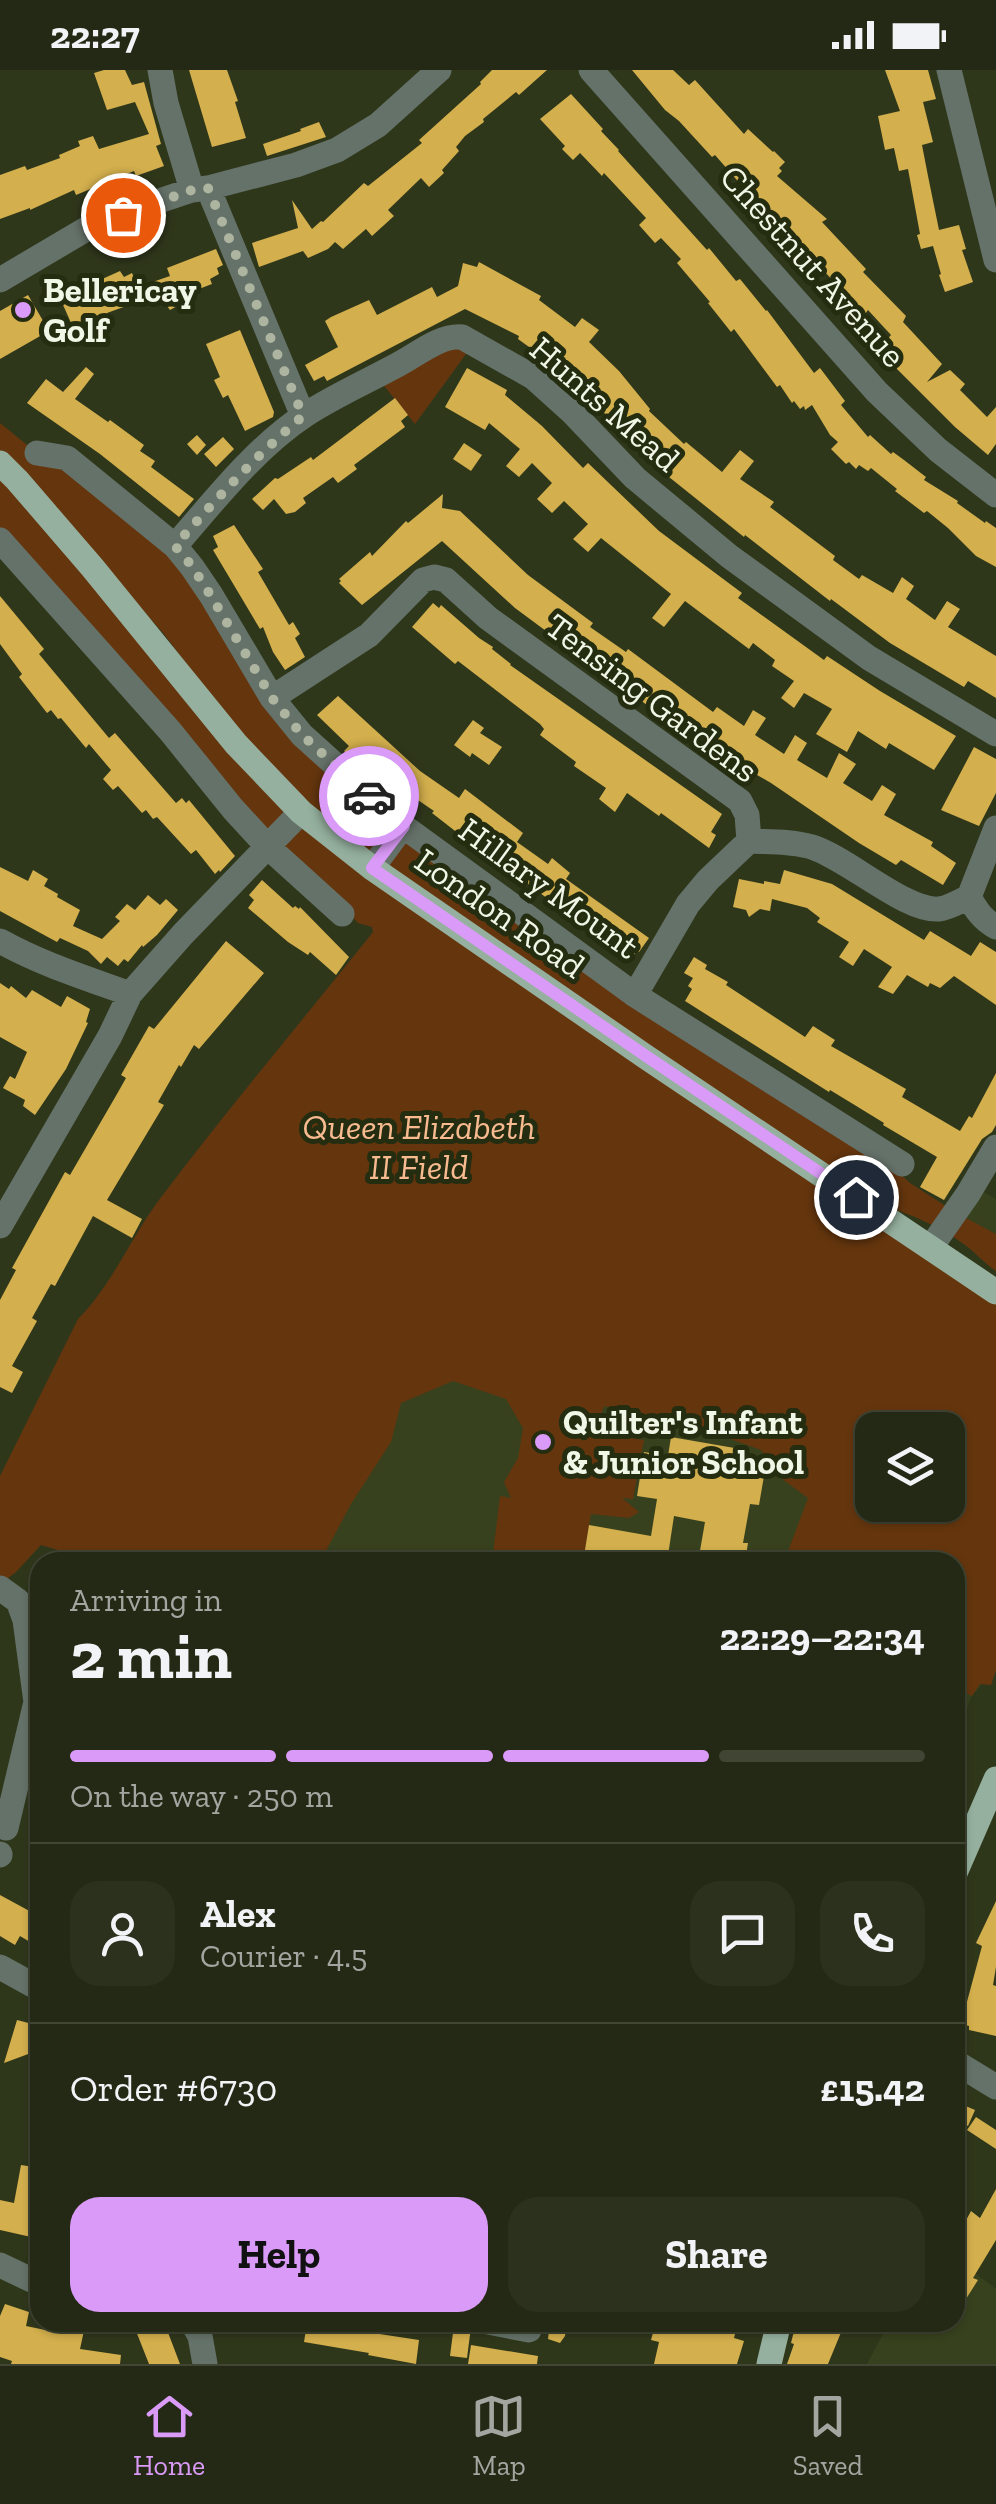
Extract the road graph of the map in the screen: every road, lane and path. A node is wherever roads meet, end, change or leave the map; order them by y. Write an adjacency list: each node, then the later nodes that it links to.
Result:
1 (160, 70): 5 (street)
2 (439, 70): 5 (street)
3 (591, 70): 11 (street, Chestnut Avenue)
4 (949, 70): 6 (street)
5 (200, 189): 7 (street); 8 (street)
6 (996, 260)
7 (0, 280)
8 (303, 416): 13 (street, Hunts Mead); 15 (street, Hunts Mead)
9 (37, 453): 13 (street, Hillary Mount)
10 (0, 463): 16 (main road, London Road)
11 (996, 495)
12 (0, 540): 20 (street)
13 (175, 546): 14 (street, Hillary Mount)
14 (272, 698): 17 (street, Hillary Mount); 19 (street, Tensing Gardens)
15 (996, 734)
16 (301, 812): 20 (street); 21 (main road, London Road)
17 (404, 826): 21 (street); 27 (street, Hillary Mount)
18 (996, 828): 22 (street)
19 (749, 841): 22 (street, Tensing Gardens); 27 (street)
20 (268, 848): 23 (street); 26 (street)
21 (372, 868): 31 (main road, London Road)
22 (968, 897): 24 (street)
23 (342, 914)
24 (996, 928)
25 (0, 940): 26 (street)
26 (130, 994): 30 (street)
27 (635, 995): 29 (street, Hillary Mount)
28 (996, 1147): 31 (street)
29 (902, 1164)
30 (2, 1218)
31 (931, 1247): 32 (main road, London Road)
32 (996, 1292)
33 (0, 1588): 34 (street)
34 (30, 1652)
35 (30, 1734): 37 (street)
36 (996, 1778): 38 (main road)
37 (6, 1828)
38 (965, 1850)
39 (0, 1967): 40 (street)
40 (30, 1984)
41 (965, 2068): 42 (street)
42 (996, 2087)
43 (0, 2264): 44 (street)
44 (30, 2279)
45 (198, 2332): 47 (street)
46 (777, 2332): 48 (main road)
47 (205, 2364)
48 (769, 2364)

